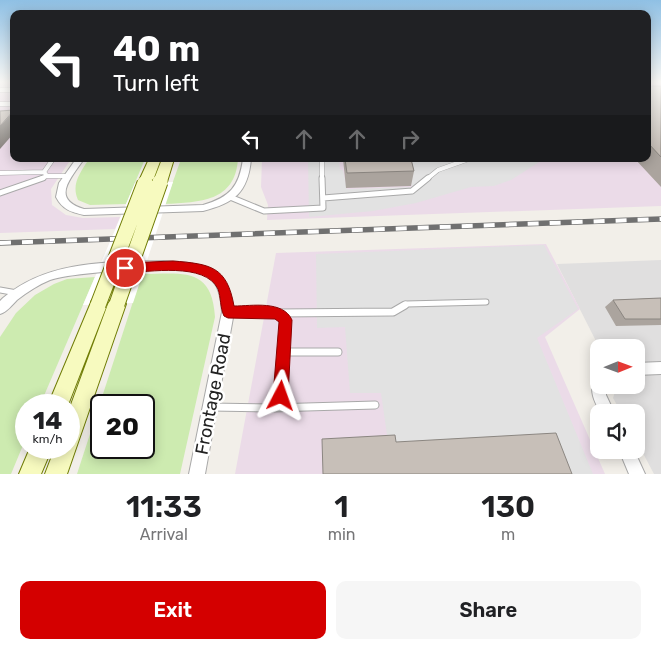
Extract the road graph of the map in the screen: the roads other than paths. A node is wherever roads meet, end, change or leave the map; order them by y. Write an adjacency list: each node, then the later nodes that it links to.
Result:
1 (51, 162): 9 (lane)
2 (78, 162): 10 (street)
3 (155, 162): 11 (main road)
4 (166, 162): 11 (main road)
5 (246, 162): 13 (street)
6 (322, 162): 14 (lane)
7 (461, 162): 14 (lane)
8 (0, 173): 9 (lane)
9 (45, 174): 10 (lane); 12 (lane)
10 (67, 176): 13 (street)
11 (153, 182): 18 (main road, bridge)
12 (0, 193)
13 (230, 197): 14 (lane)
14 (323, 198)
15 (0, 290): 16 (lane)
16 (18, 293): 19 (street, Frontage Road); 20 (street, Frontage Road)
17 (486, 302): 21 (lane)
18 (108, 304): 26 (main road); 27 (main road)
19 (0, 309)
20 (228, 312): 21 (lane); 29 (street, Frontage Road)
21 (278, 313): 22 (lane)
22 (284, 352): 23 (lane); 30 (lane)
23 (338, 352)
24 (661, 368): 25 (street)
25 (645, 369)
26 (63, 394)
27 (80, 401)
28 (375, 404): 30 (lane)
29 (210, 407): 30 (lane); 36 (street, Frontage Road)
30 (272, 408)
31 (36, 459): 34 (main road)
32 (62, 459): 35 (main road)
33 (630, 459): 37 (street)
34 (30, 474)
35 (56, 474)
36 (197, 474)
37 (638, 474)

